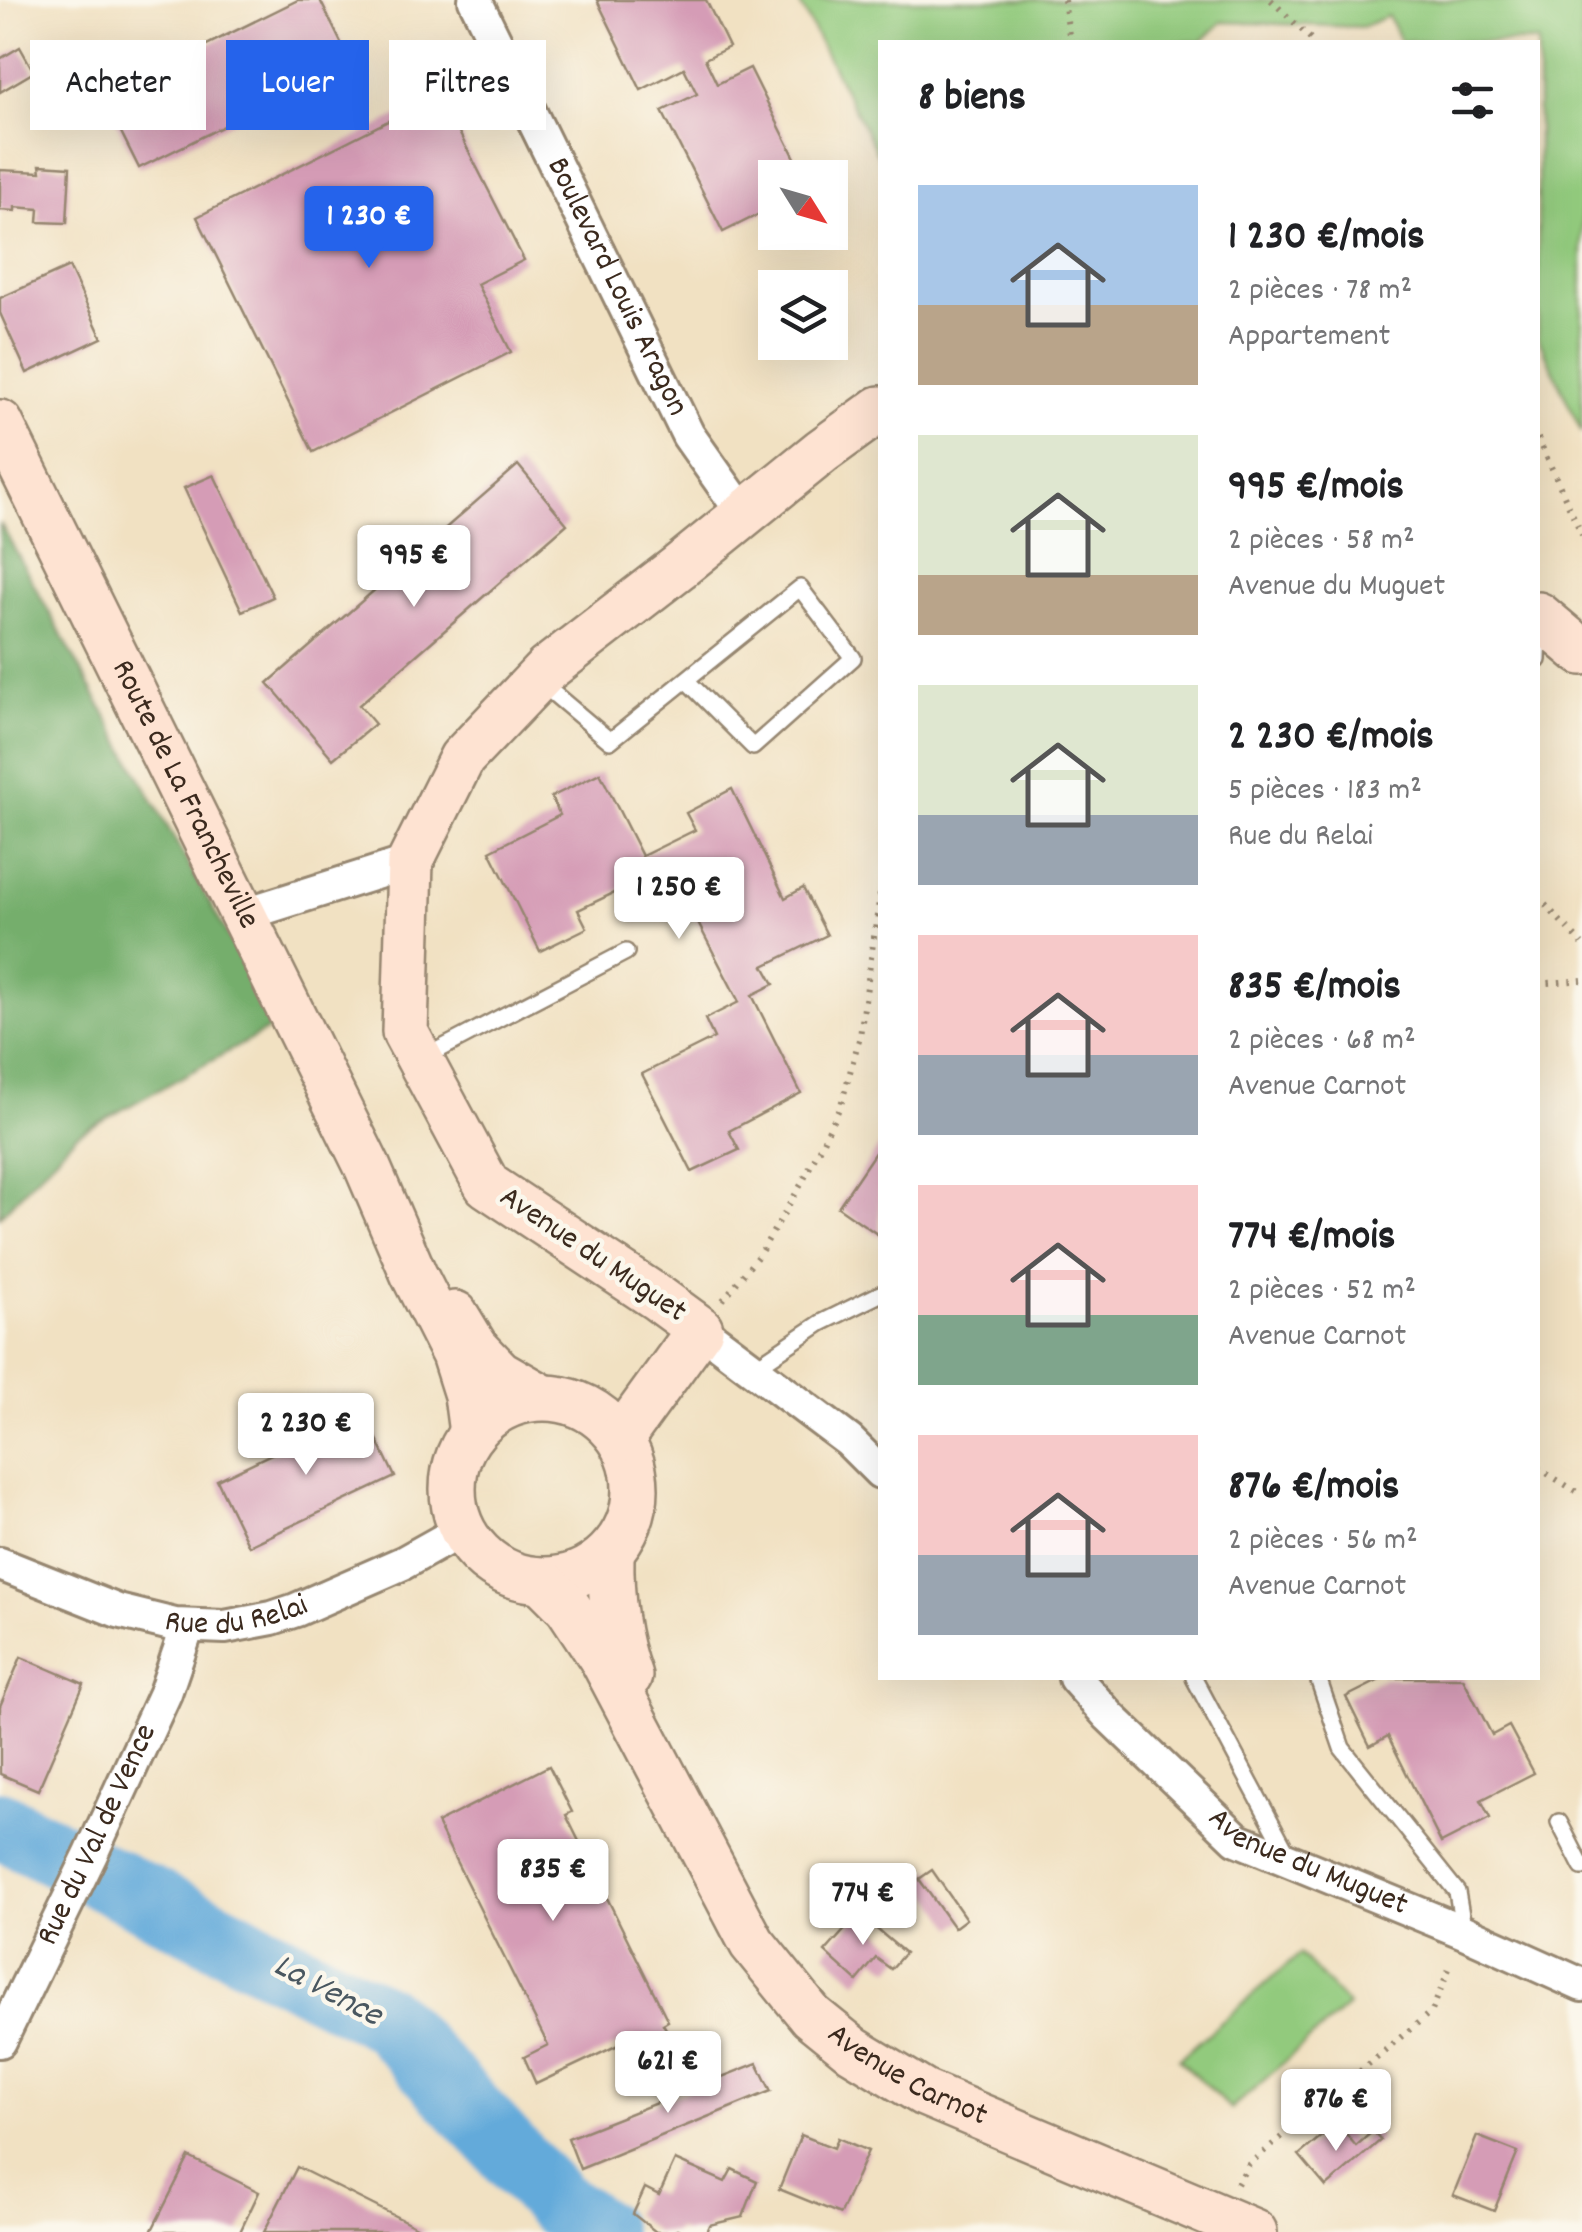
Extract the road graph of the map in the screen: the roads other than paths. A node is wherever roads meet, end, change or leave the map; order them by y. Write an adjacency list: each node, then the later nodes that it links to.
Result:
1 (474, 0): 4 (street, Boulevard Louis Aragon)
2 (878, 411): 4 (main road, Avenue du Muguet)
3 (0, 423): 10 (main road, Route de La Francheville)
4 (743, 513): 7 (main road, Avenue du Muguet)
5 (1540, 632): 6 (main road)
6 (1582, 652)
7 (537, 679): 8 (lane); 9 (main road, Avenue du Muguet)
8 (686, 680): 8 (lane)
9 (410, 862): 10 (street); 12 (main road, Avenue du Muguet)
10 (242, 915): 13 (main road, Route de La Francheville)
11 (626, 952): 12 (lane)
12 (420, 1060): 15 (main road, Avenue du Muguet)
13 (367, 1166): 17 (main road); 18 (main road)
14 (878, 1295): 16 (lane)
15 (700, 1329): 16 (street, Avenue du Muguet); 19 (main road)
16 (754, 1368): 20 (street, Avenue du Muguet)
17 (542, 1397): 18 (main road); 19 (main road)
18 (472, 1433): 21 (main road)
19 (621, 1438): 22 (main road)
20 (878, 1470)
21 (462, 1530): 24 (main road); 25 (street, Rue du Relai)
22 (611, 1553): 24 (main road); 29 (main road, Avenue Carnot)
23 (0, 1564): 25 (street, Rue du Relai)
24 (542, 1581): 29 (main road, Avenue Carnot)
25 (188, 1626): 35 (street, Rue du Val de Vence)
26 (1077, 1680): 31 (street, Avenue du Muguet)
27 (1195, 1680): 31 (lane)
28 (1319, 1680): 33 (lane)
29 (672, 1790): 36 (main road, Avenue Carnot)
30 (1559, 1822): 32 (lane)
31 (1294, 1864): 33 (street, Avenue du Muguet)
32 (1582, 1866)
33 (1464, 1932): 34 (street, Avenue du Muguet)
34 (1582, 1985)
35 (0, 2041)
36 (1235, 2225)

